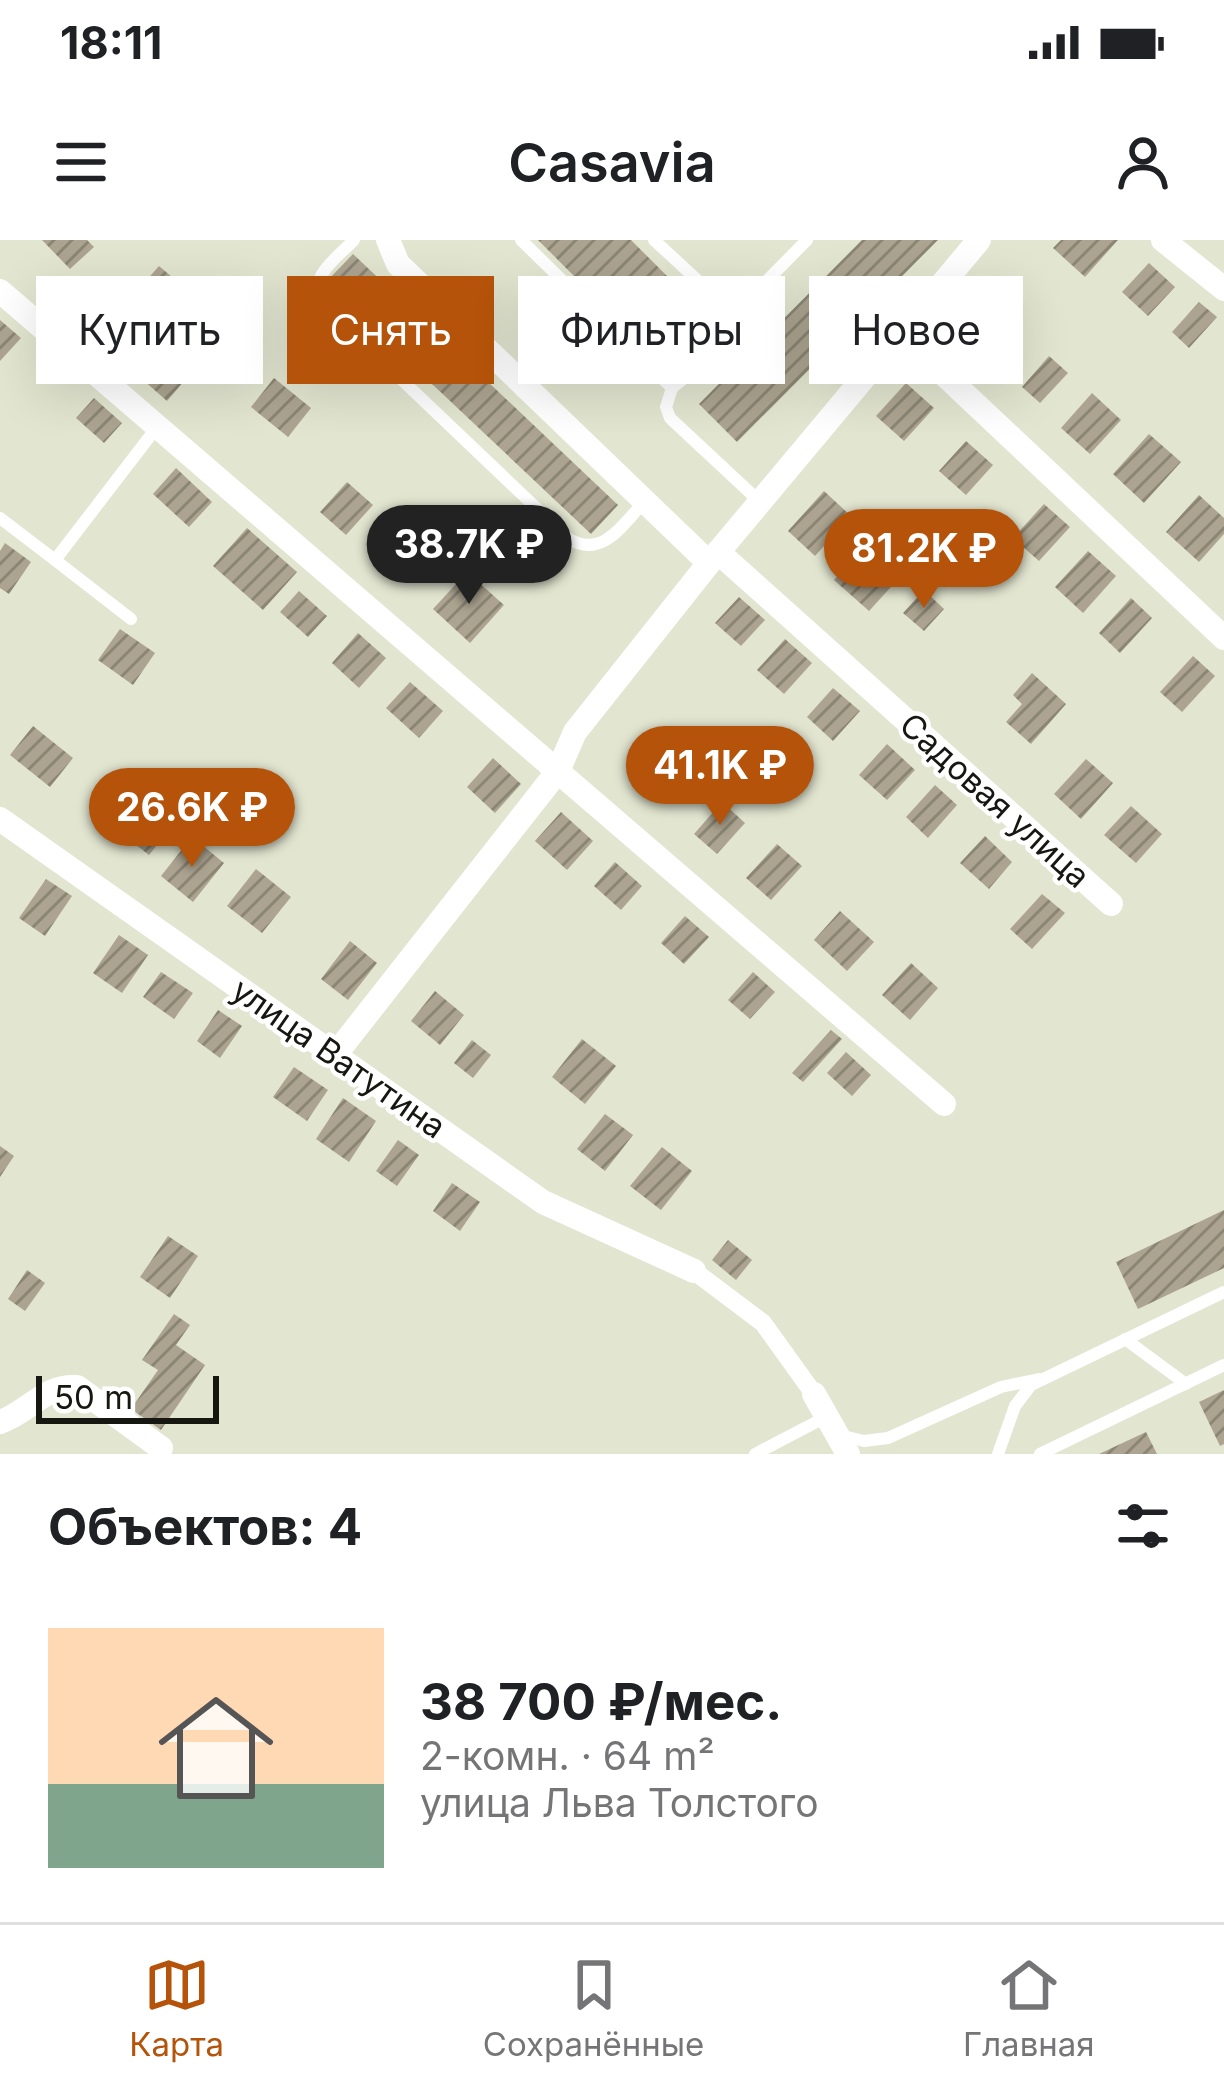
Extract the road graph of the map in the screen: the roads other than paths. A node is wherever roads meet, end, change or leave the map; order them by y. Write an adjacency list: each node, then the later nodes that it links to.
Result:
1 (354, 240): 18 (lane)
2 (388, 240): 18 (street, Садовая улица)
3 (521, 240): 16 (lane)
4 (654, 240): 8 (lane)
5 (807, 240): 9 (lane)
6 (979, 240): 10 (street)
7 (1163, 240): 11 (street)
8 (693, 276)
9 (771, 276)
10 (949, 276)
11 (1224, 289)
12 (0, 291): 17 (street)
13 (677, 384): 16 (lane)
14 (859, 384): 19 (street)
15 (954, 384): 24 (street)
16 (672, 388): 19 (lane)
17 (158, 427): 22 (lane); 25 (street)
18 (645, 501): 21 (street, Садовая улица)
19 (760, 502): 21 (street)
20 (0, 518): 22 (lane)
21 (714, 557): 25 (street); 27 (street, Садовая улица)
22 (55, 560): 23 (lane)
23 (131, 619)
24 (1224, 638)
25 (558, 771): 28 (street); 29 (street)
26 (0, 819): 28 (street, улица Ватутина)
27 (1111, 904)
28 (334, 1055): 30 (street, улица Ватутина)
29 (944, 1104)
30 (694, 1270): 36 (street)
31 (1224, 1292): 32 (lane)
32 (1125, 1339): 34 (lane); 35 (lane)
33 (1224, 1365): 35 (lane)
34 (1041, 1379): 38 (lane); 41 (lane)
35 (1186, 1384): 42 (lane)
36 (814, 1394): 38 (street)
37 (0, 1422): 39 (street)
38 (837, 1435): 40 (lane)
39 (161, 1448)
40 (755, 1454)
41 (998, 1454)
42 (1040, 1454)

